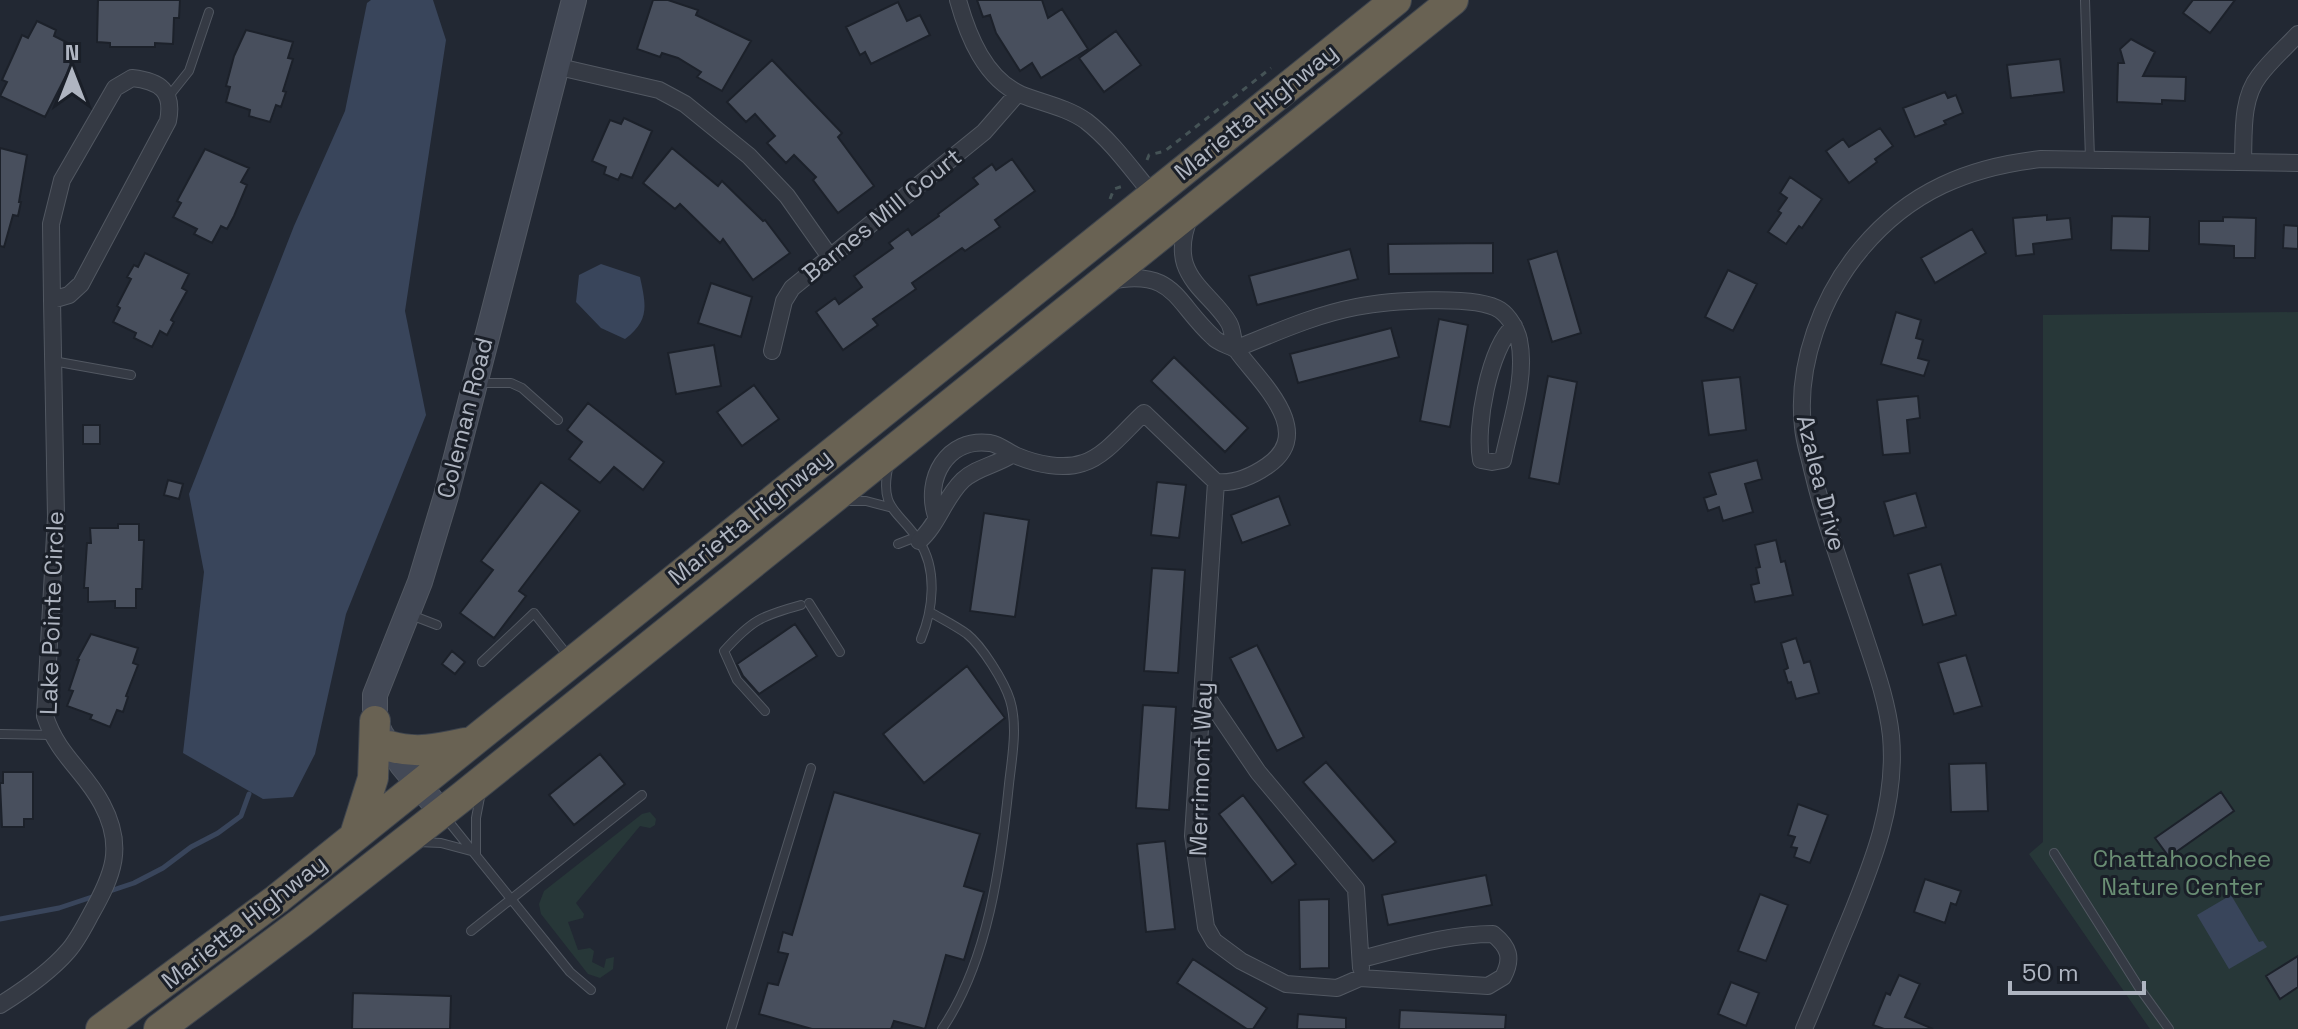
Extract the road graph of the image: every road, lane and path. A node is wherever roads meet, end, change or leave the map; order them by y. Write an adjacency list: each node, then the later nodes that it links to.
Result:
1 (574, 0): 8 (street, Coleman Road)
2 (958, 0): 9 (street)
3 (1396, 0): 14 (highway, Marietta Highway)
4 (1453, 0): 15 (highway, Marietta Highway)
5 (2085, 0): 11 (lane)
6 (209, 12): 10 (lane)
7 (2298, 34): 12 (street)
8 (555, 66): 16 (street); 24 (street, Coleman Road)
9 (1018, 93): 14 (street); 16 (street, Barnes Mill Court)
10 (168, 97): 18 (street); 18 (street, Lake Pointe Circle)
11 (2090, 159): 12 (street, Azalea Drive); 66 (street, Azalea Drive)
12 (2243, 162): 13 (street, Azalea Drive)
13 (2298, 163)
14 (1153, 195): 39 (highway, Marietta Highway)
15 (1195, 208): 17 (highway, Marietta Highway); 20 (street)
16 (830, 257): 21 (street, Barnes Mill Court)
17 (1103, 282): 20 (street); 26 (highway, Marietta Highway)
18 (52, 300): 22 (street, Lake Pointe Circle)
19 (1514, 326): 19 (street); 20 (street)
20 (1235, 349): 28 (street)
21 (772, 351)
22 (53, 361): 23 (lane); 45 (street, Lake Pointe Circle)
23 (131, 375)
24 (475, 383): 25 (lane); 35 (street, Coleman Road)
25 (558, 420)
26 (895, 449): 29 (highway, Marietta Highway); 30 (lane)
27 (1013, 454): 28 (street); 31 (street); 31 (street)
28 (1216, 482): 41 (street, Merrimont Way)
29 (825, 505): 30 (lane); 48 (highway, Marietta Highway)
30 (889, 507): 32 (lane)
31 (936, 516): 32 (street)
32 (918, 539): 33 (lane); 34 (lane)
33 (898, 544)
34 (930, 612): 37 (lane); 65 (lane)
35 (407, 614): 36 (lane); 44 (street, Coleman Road)
36 (437, 625)
37 (921, 639)
38 (840, 652): 42 (lane)
39 (572, 661): 40 (lane); 46 (highway, Marietta Highway)
40 (482, 662)
41 (1203, 691): 58 (street); 59 (street, Merrimont Way)
42 (765, 711)
43 (0, 734): 45 (lane)
44 (382, 734): 46 (highway); 49 (street); 52 (highway)
45 (51, 735): 61 (street, Lake Pointe Circle)
46 (471, 741): 49 (highway, Marietta Highway)
47 (811, 768): 64 (lane)
48 (487, 777): 51 (highway, Marietta Highway); 54 (lane)
49 (417, 784): 51 (street); 52 (highway, Marietta Highway)
50 (642, 795): 56 (lane)
51 (442, 813): 53 (highway, Marietta Highway); 54 (lane)
52 (355, 835): 62 (highway, Marietta Highway)
53 (401, 844): 54 (lane); 63 (highway, Marietta Highway)
54 (474, 853): 56 (lane)
55 (2054, 853): 67 (lane)
56 (511, 899): 57 (lane); 60 (lane)
57 (471, 931)
58 (1361, 959): 59 (street); 59 (street, Merrimont Way)
59 (1360, 978)
60 (591, 990)
61 (0, 1005)
62 (101, 1029)
63 (159, 1029)
64 (731, 1029)
65 (942, 1029)
66 (1804, 1029)
67 (2169, 1029)

